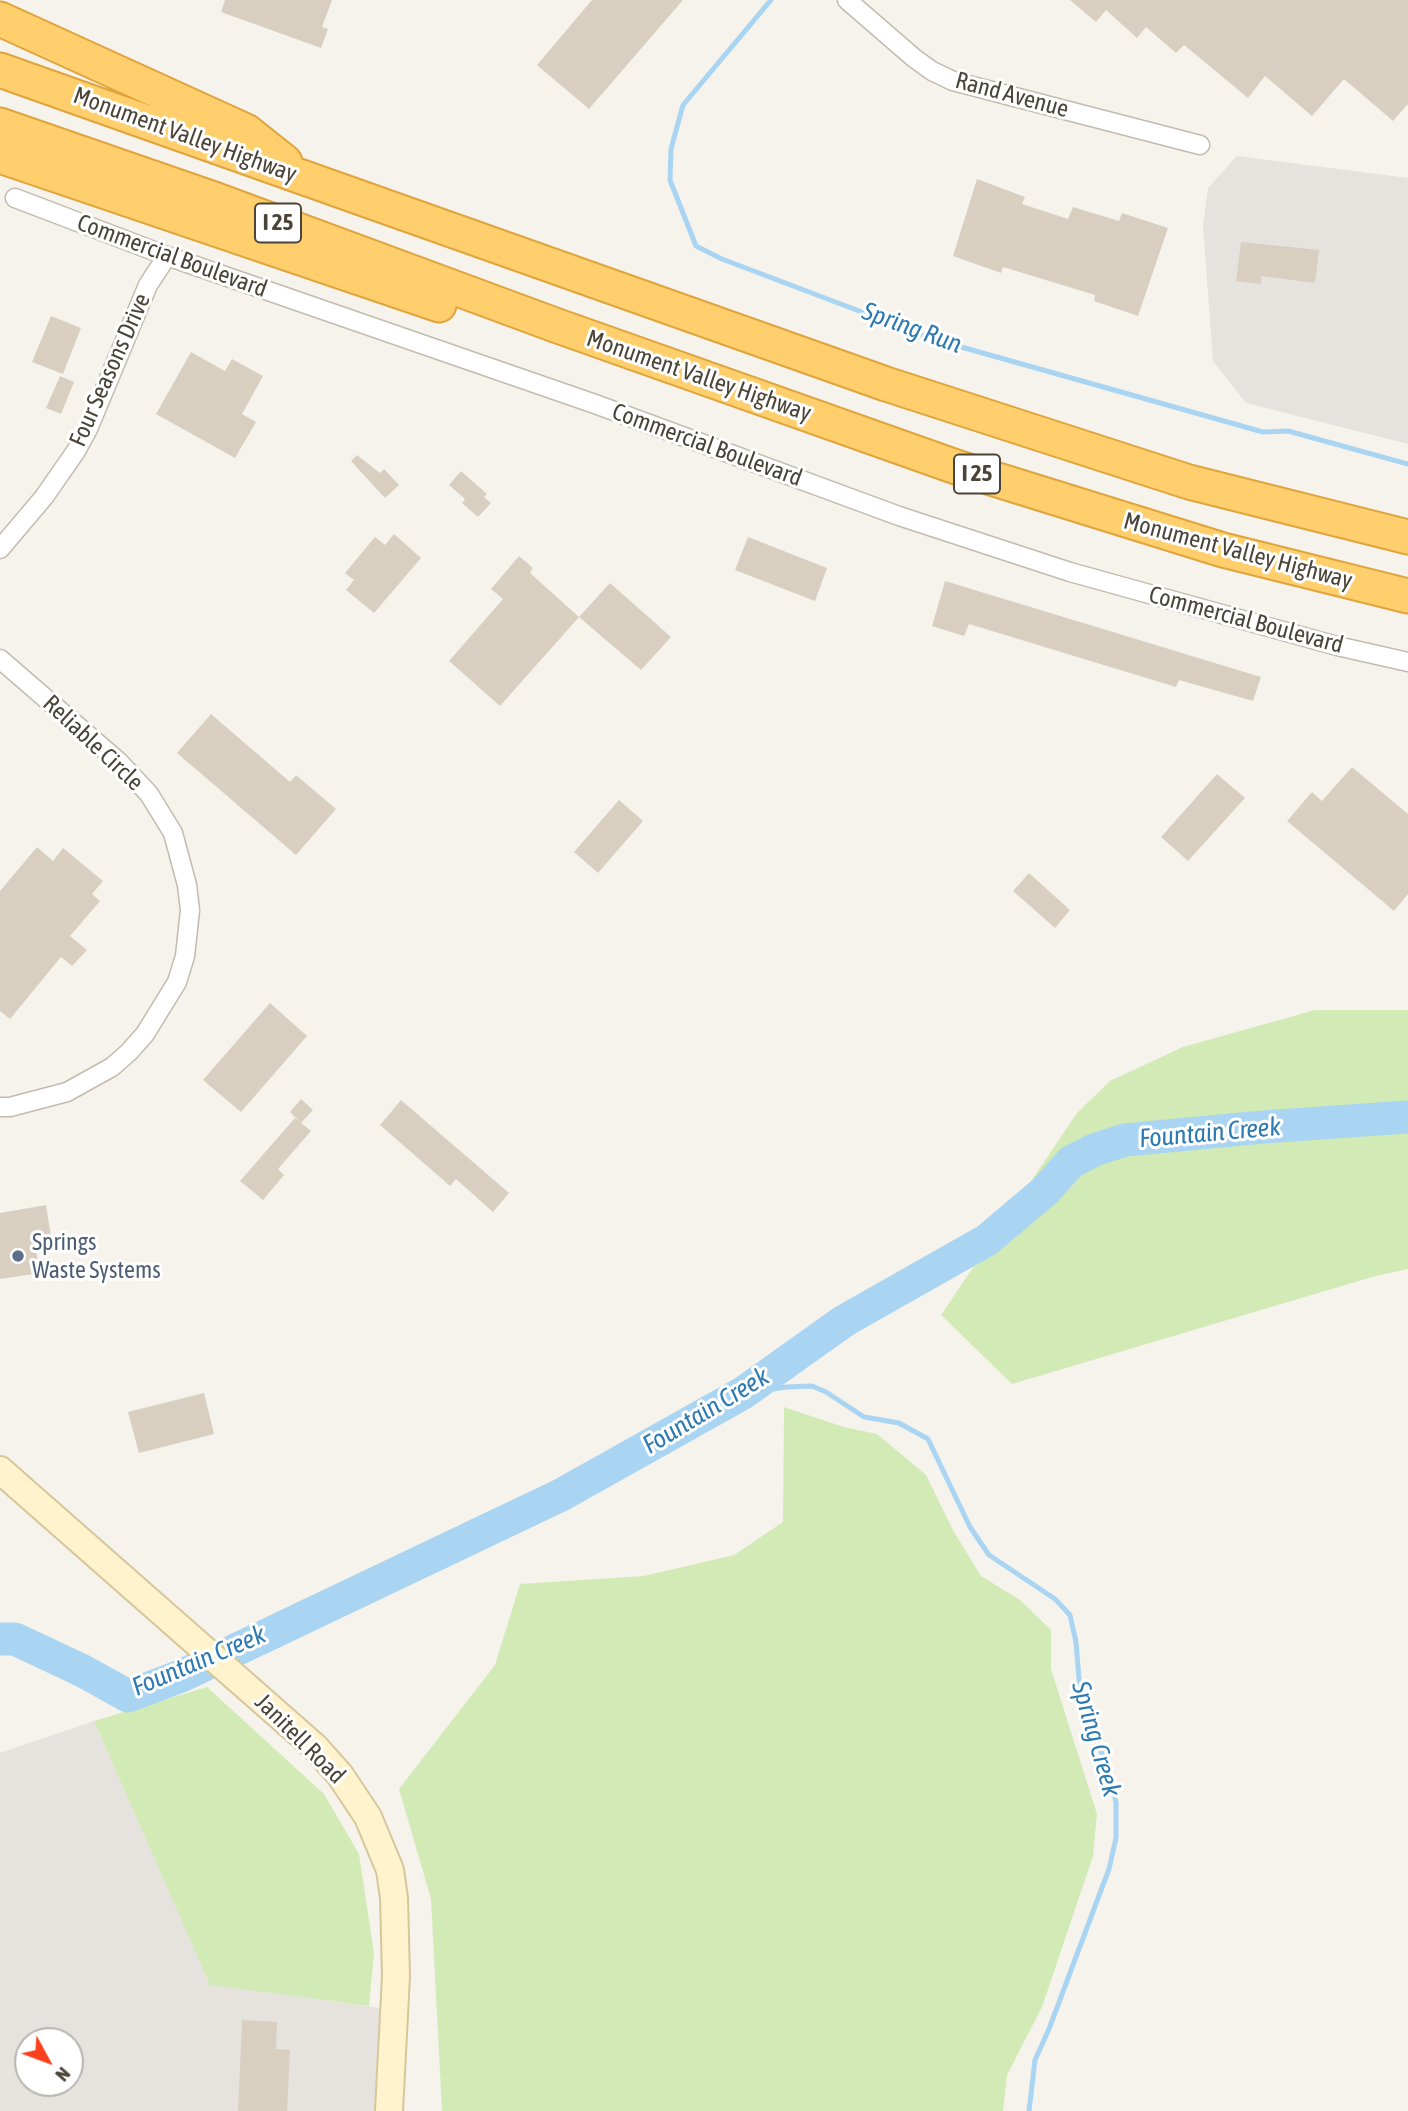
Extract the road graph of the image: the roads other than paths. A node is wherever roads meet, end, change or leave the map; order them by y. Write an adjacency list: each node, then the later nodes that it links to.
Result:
1 (847, 0): 5 (street, Rand Avenue)
2 (0, 19): 7 (highway)
3 (0, 70): 7 (highway, Monument Valley Highway / I 25)
4 (0, 125): 10 (highway, Monument Valley Highway / I 25)
5 (1200, 145)
6 (0, 156): 10 (highway)
7 (303, 177): 11 (highway, Monument Valley Highway / I 25)
8 (15, 198): 9 (street, Commercial Boulevard)
9 (167, 256): 12 (street, Four Seasons Drive); 15 (street, Commercial Boulevard)
10 (555, 325): 13 (highway, Monument Valley Highway / I 25)
11 (1408, 537)
12 (0, 549)
13 (1408, 596)
14 (0, 659): 16 (street, Reliable Circle)
15 (1408, 662)
16 (0, 1107)
17 (0, 1470): 18 (street, Janitell Road)
18 (389, 2111)

